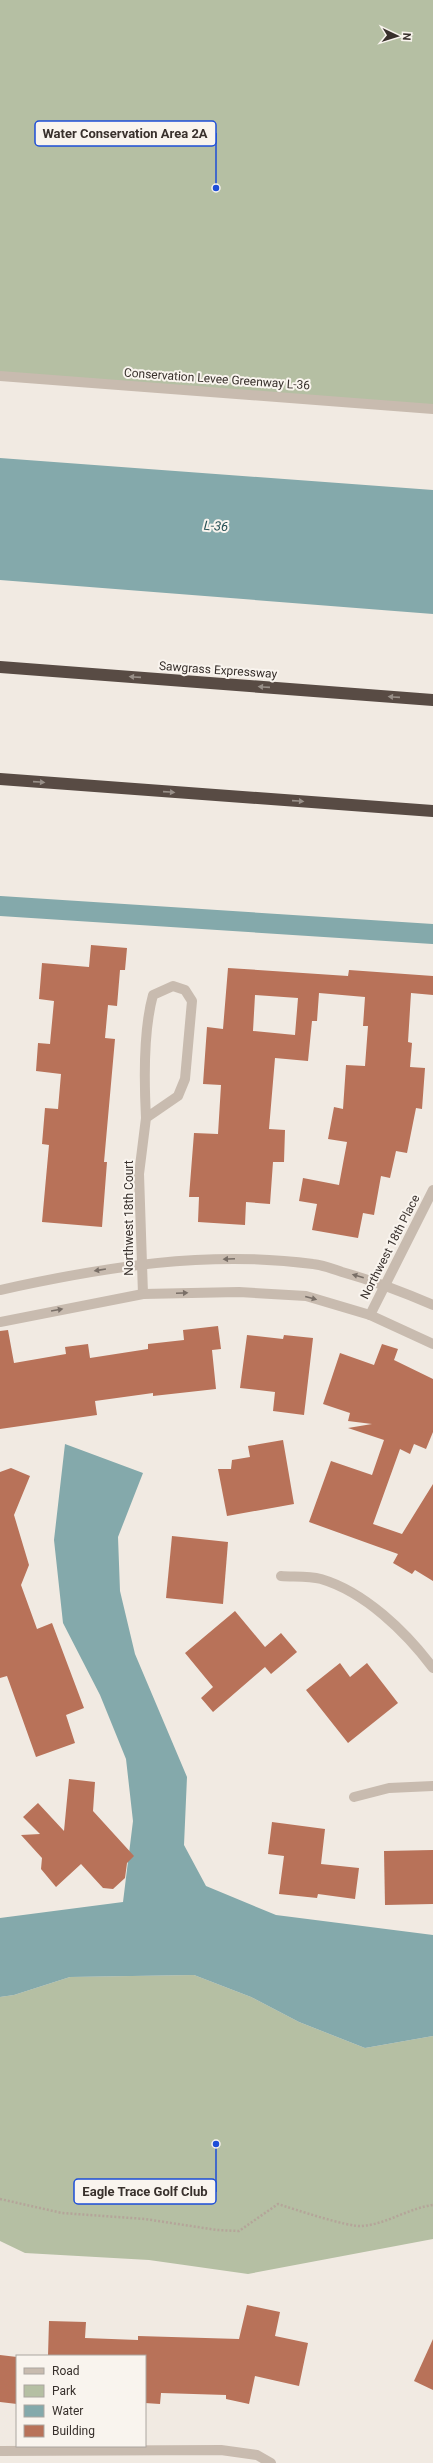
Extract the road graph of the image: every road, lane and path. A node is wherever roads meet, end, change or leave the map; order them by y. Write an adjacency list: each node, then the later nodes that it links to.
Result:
1 (0, 376): 2 (street, Conservation Levee Greenway L-36)
2 (433, 409)
3 (0, 667): 4 (highway, Sawgrass Expressway, one-way to 3)
4 (433, 700)
5 (0, 779): 6 (highway, one-way to 6)
6 (433, 811)
7 (146, 1118): 7 (street, Northwest 18th Court); 9 (street, Northwest 18th Court)
8 (433, 1190): 10 (street, Northwest 18th Place)
9 (142, 1263): 10 (street, one-way to 9); 11 (street, one-way to 11); 12 (street, Northwest 18th Court)
10 (386, 1284): 13 (street); 14 (street, Northwest 18th Place)
11 (0, 1290)
12 (143, 1294): 14 (street, one-way to 14); 15 (street, one-way to 12)
13 (433, 1305)
14 (370, 1315): 16 (street)
15 (0, 1322)
16 (433, 1344)
17 (281, 1576): 18 (street)
18 (433, 1668)
19 (433, 1786): 20 (street)
20 (354, 1797)
21 (0, 2199): 22 (path)
22 (433, 2205)
23 (0, 2451): 24 (street)
24 (271, 2463)

